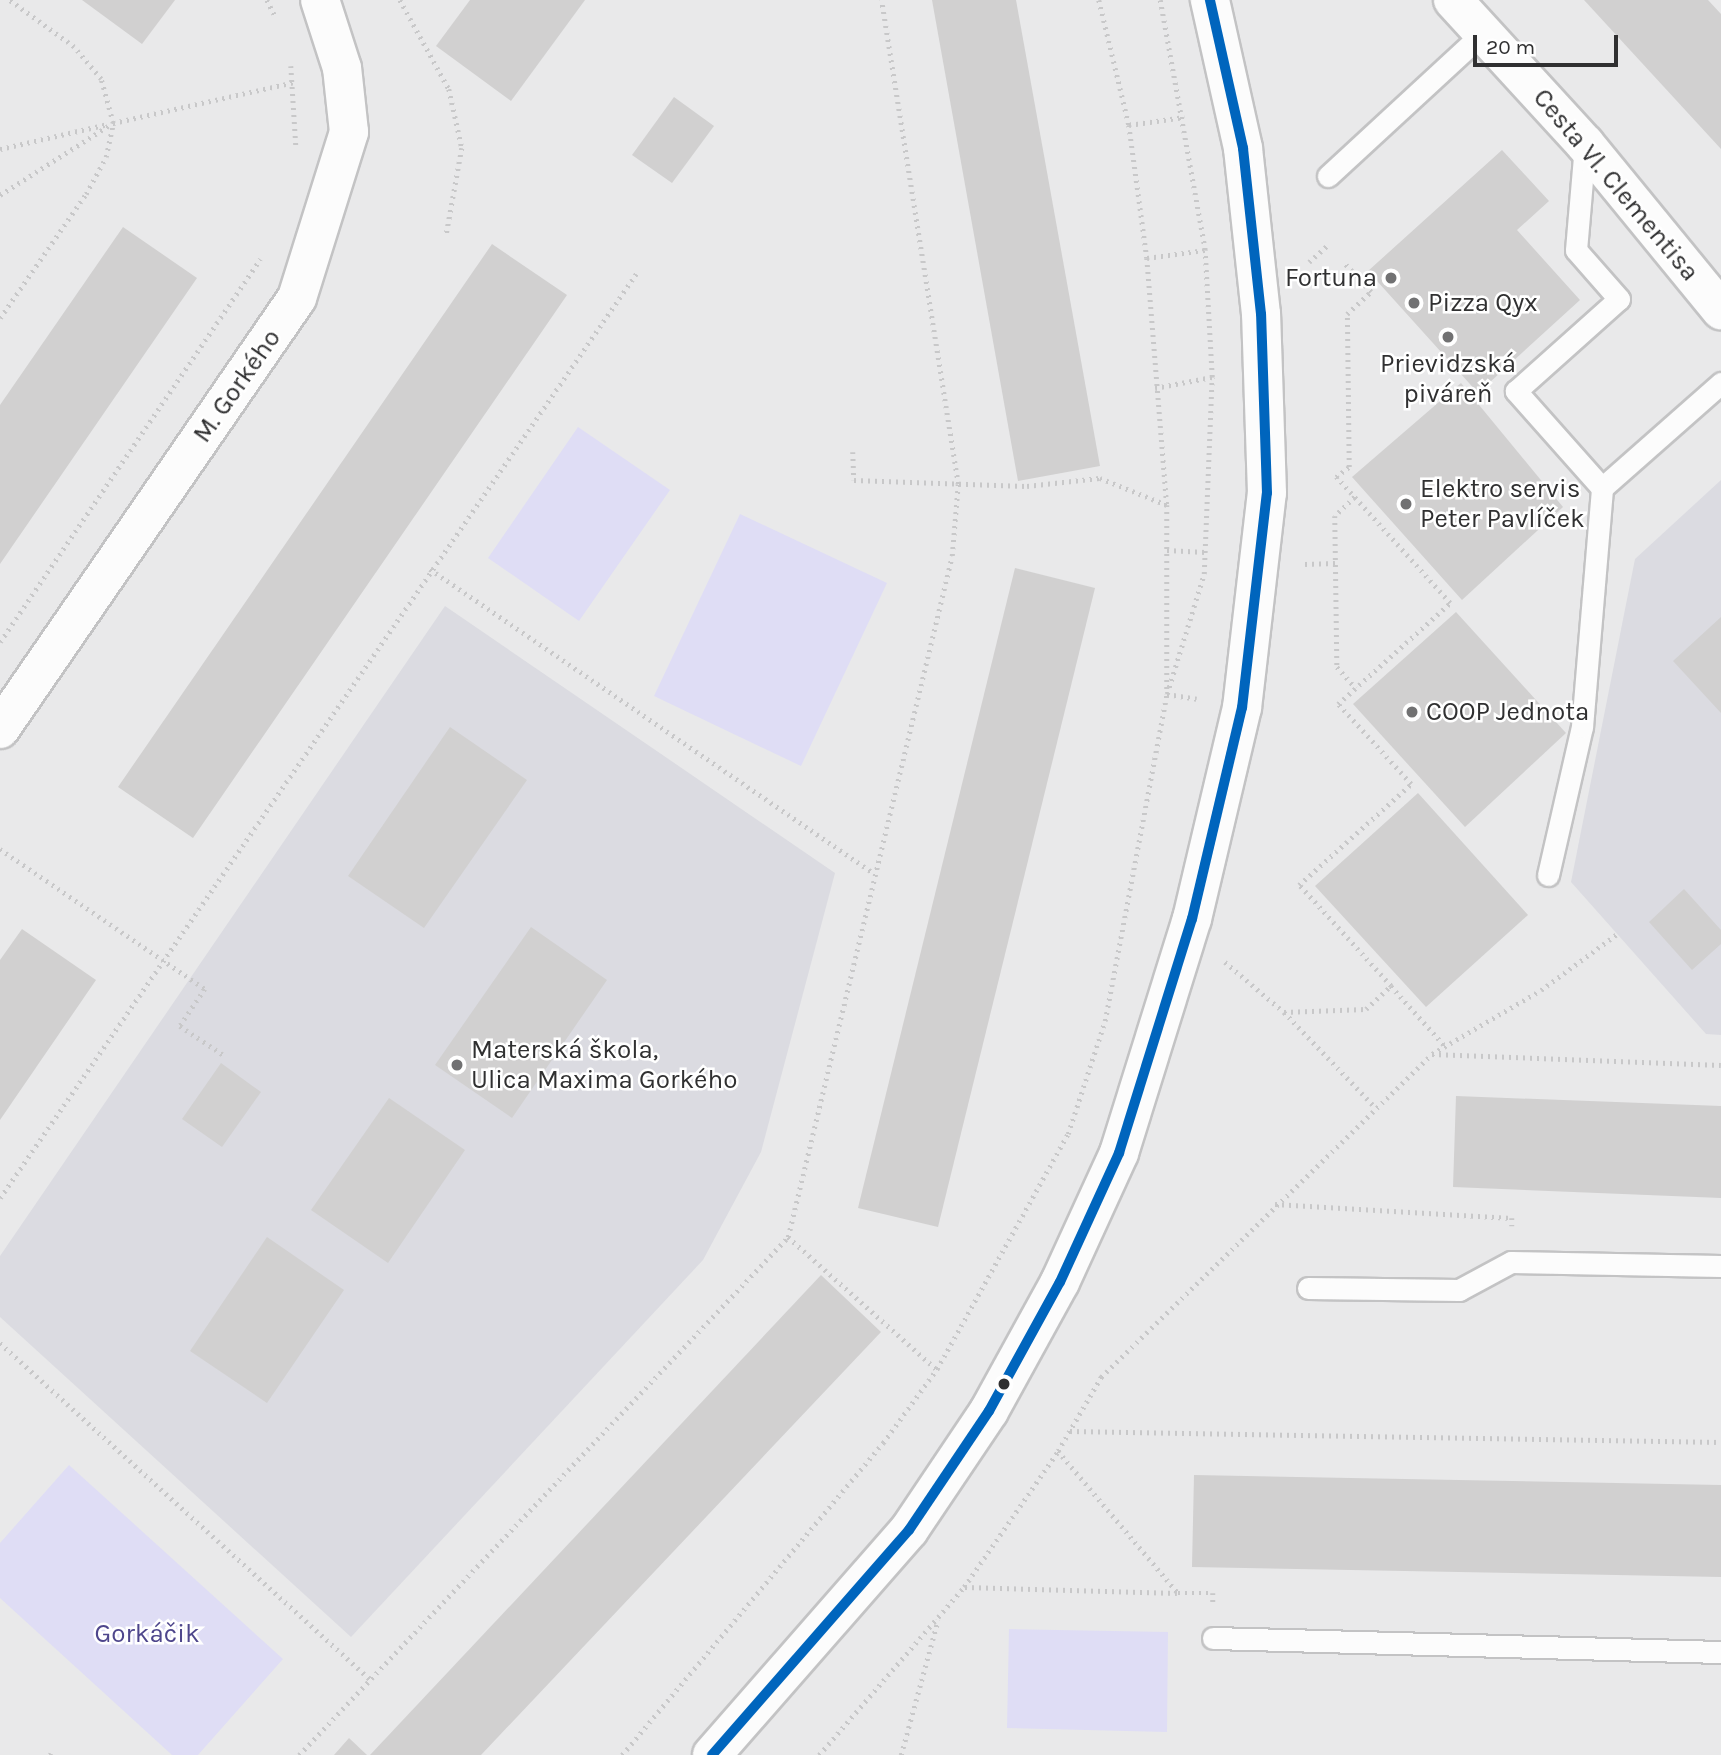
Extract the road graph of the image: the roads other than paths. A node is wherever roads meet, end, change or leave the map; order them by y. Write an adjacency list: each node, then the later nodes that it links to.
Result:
1 (320, 0): 10 (street, M. Gorkého)
2 (1210, 0): 16 (street)
3 (1453, 0): 4 (street, Cesta Vl. Clementisa)
4 (1483, 33): 5 (street, Cesta Vl. Clementisa); 6 (lane)
5 (1585, 144): 7 (street, Cesta Vl. Clementisa); 9 (lane)
6 (1328, 176)
7 (1721, 310)
8 (1721, 383): 9 (lane)
9 (1602, 488): 11 (lane)
10 (0, 729)
11 (1548, 875)
12 (1721, 1266): 13 (lane)
13 (1308, 1288)
14 (1213, 1638): 15 (lane)
15 (1721, 1651)
16 (712, 1755)

